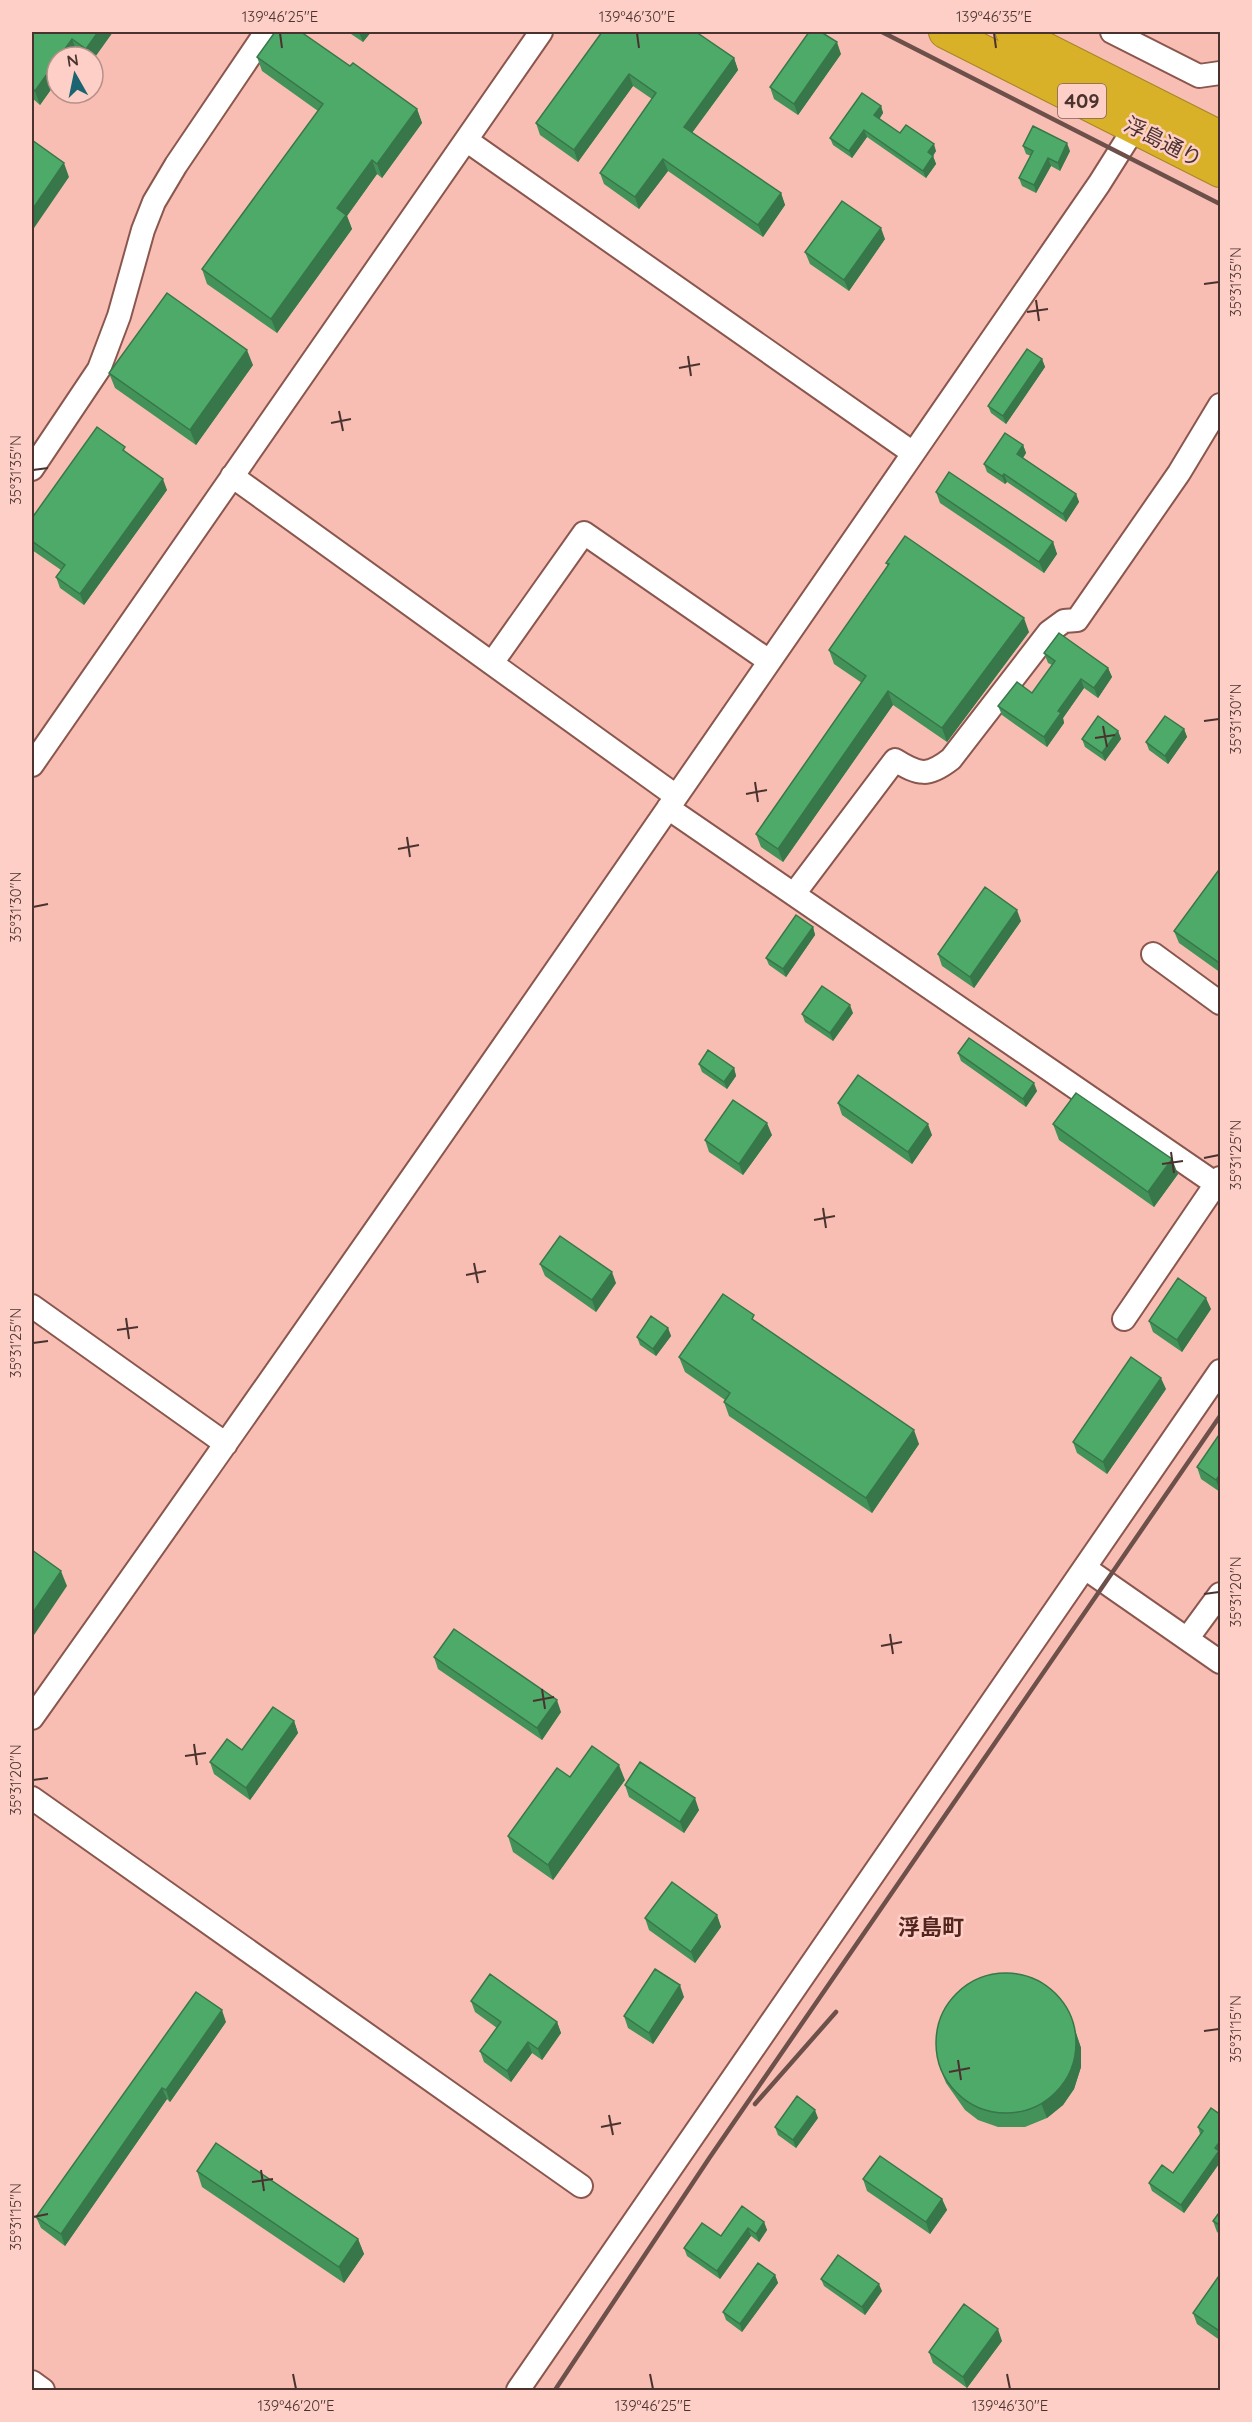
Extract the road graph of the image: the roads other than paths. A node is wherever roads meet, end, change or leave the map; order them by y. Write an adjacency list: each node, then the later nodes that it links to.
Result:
1 (266, 32): 17 (street)
2 (541, 32): 12 (street)
3 (945, 32): 10 (highway, 浮島通り / 409)
4 (977, 32): 13 (highway)
5 (1012, 32): 11 (highway)
6 (1044, 32): 9 (highway, 409)
7 (1113, 32): 8 (street)
8 (1221, 73)
9 (1221, 121)
10 (1135, 128): 14 (highway, 浮島通り / 409); 16 (street)
11 (1221, 137)
12 (466, 140): 16 (street); 18 (street)
13 (1221, 156)
14 (1221, 171)
15 (1221, 405): 23 (street)
16 (913, 453): 19 (street)
17 (32, 469)
18 (232, 476): 20 (street); 21 (street)
19 (770, 661): 20 (street); 22 (street)
20 (492, 663): 22 (street)
21 (32, 765)
22 (672, 802): 23 (street); 30 (street)
23 (794, 894): 26 (street)
24 (1153, 954): 25 (street)
25 (1221, 1003)
26 (1218, 1181): 28 (street)
27 (32, 1306): 30 (street)
28 (1124, 1319)
29 (1221, 1371): 31 (street)
30 (226, 1444): 35 (street)
31 (1084, 1568): 33 (street); 40 (street)
32 (1221, 1594): 33 (street)
33 (1187, 1639): 34 (street)
34 (1221, 1662)
35 (32, 1718)
36 (32, 1798): 37 (street)
37 (581, 2186)
38 (32, 2382): 39 (street)
39 (44, 2391)
40 (518, 2391)

